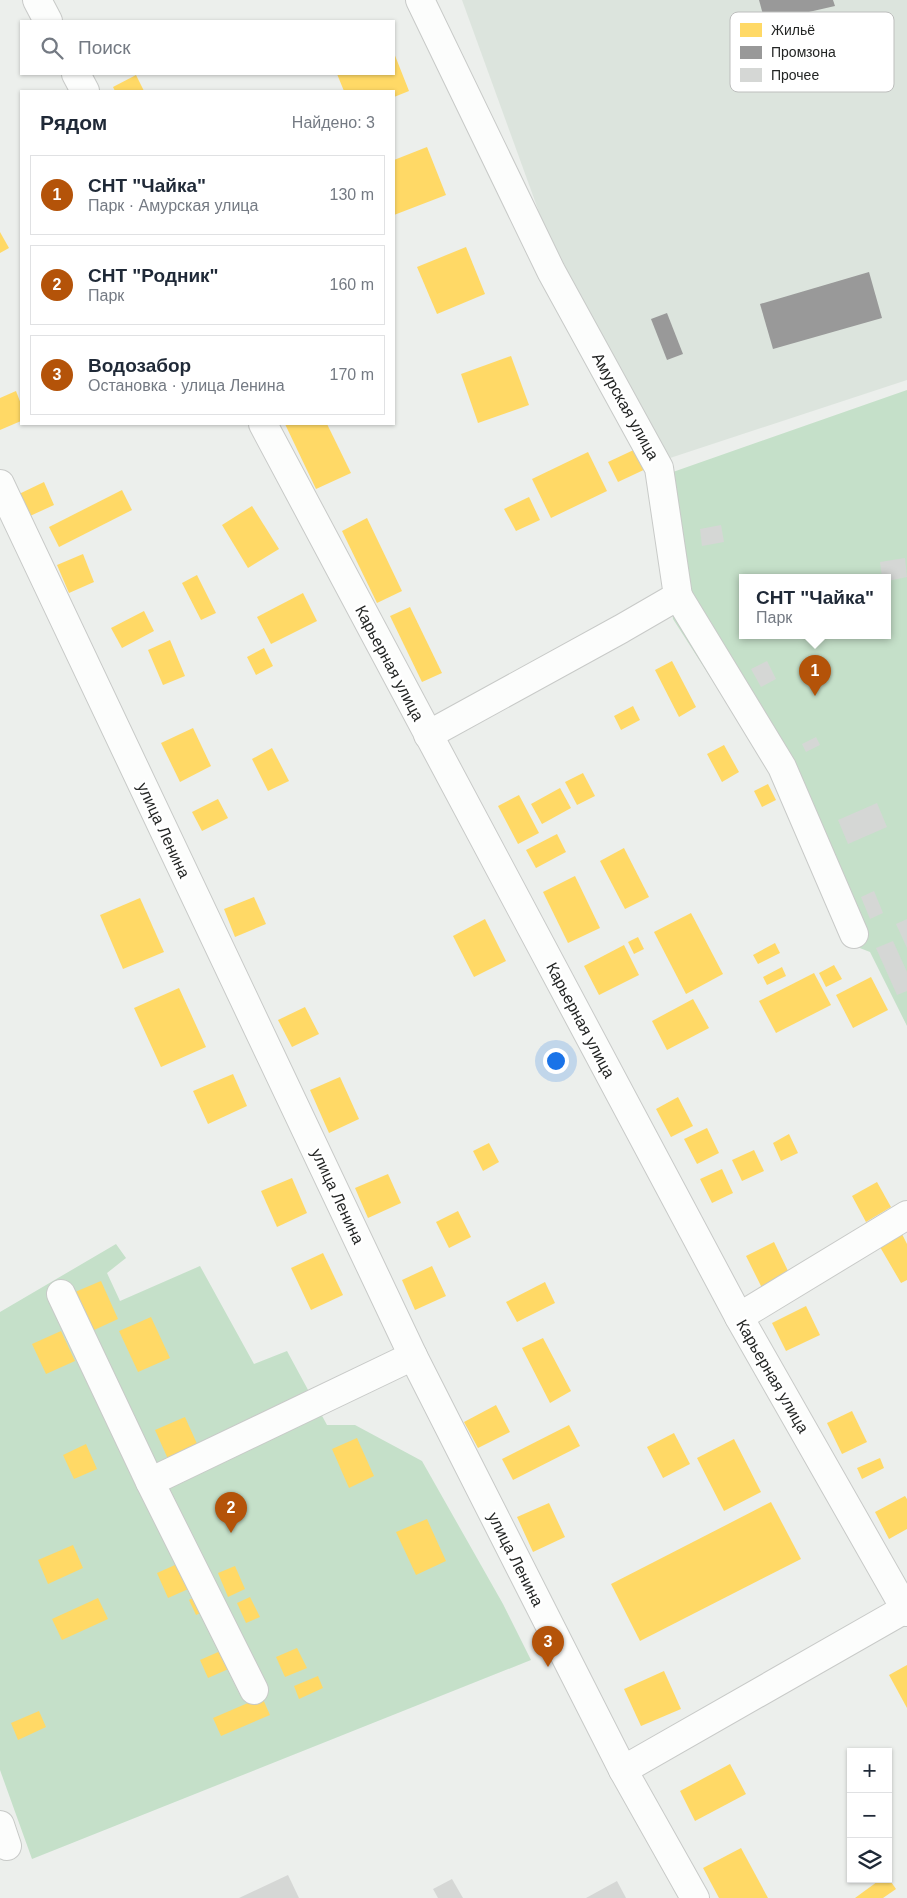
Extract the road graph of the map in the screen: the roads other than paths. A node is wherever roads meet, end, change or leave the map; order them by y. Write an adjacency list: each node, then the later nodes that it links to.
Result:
1 (37, 0): 3 (street)
2 (420, 0): 8 (street, Амурская улица)
3 (47, 20)
4 (77, 75): 5 (street)
5 (85, 90)
6 (264, 425): 9 (street, Карьерная улица)
7 (0, 484): 14 (street, улица Ленина)
8 (678, 596): 9 (street); 10 (street)
9 (428, 735): 13 (street, Карьерная улица)
10 (854, 934)
11 (907, 1215): 13 (street)
12 (61, 1294): 15 (street)
13 (739, 1317): 16 (street, Карьерная улица)
14 (414, 1356): 15 (street); 18 (street, улица Ленина)
15 (150, 1482): 17 (street)
16 (906, 1610): 18 (street)
17 (254, 1690)
18 (623, 1770): 19 (street, улица Ленина)
19 (695, 1898)

